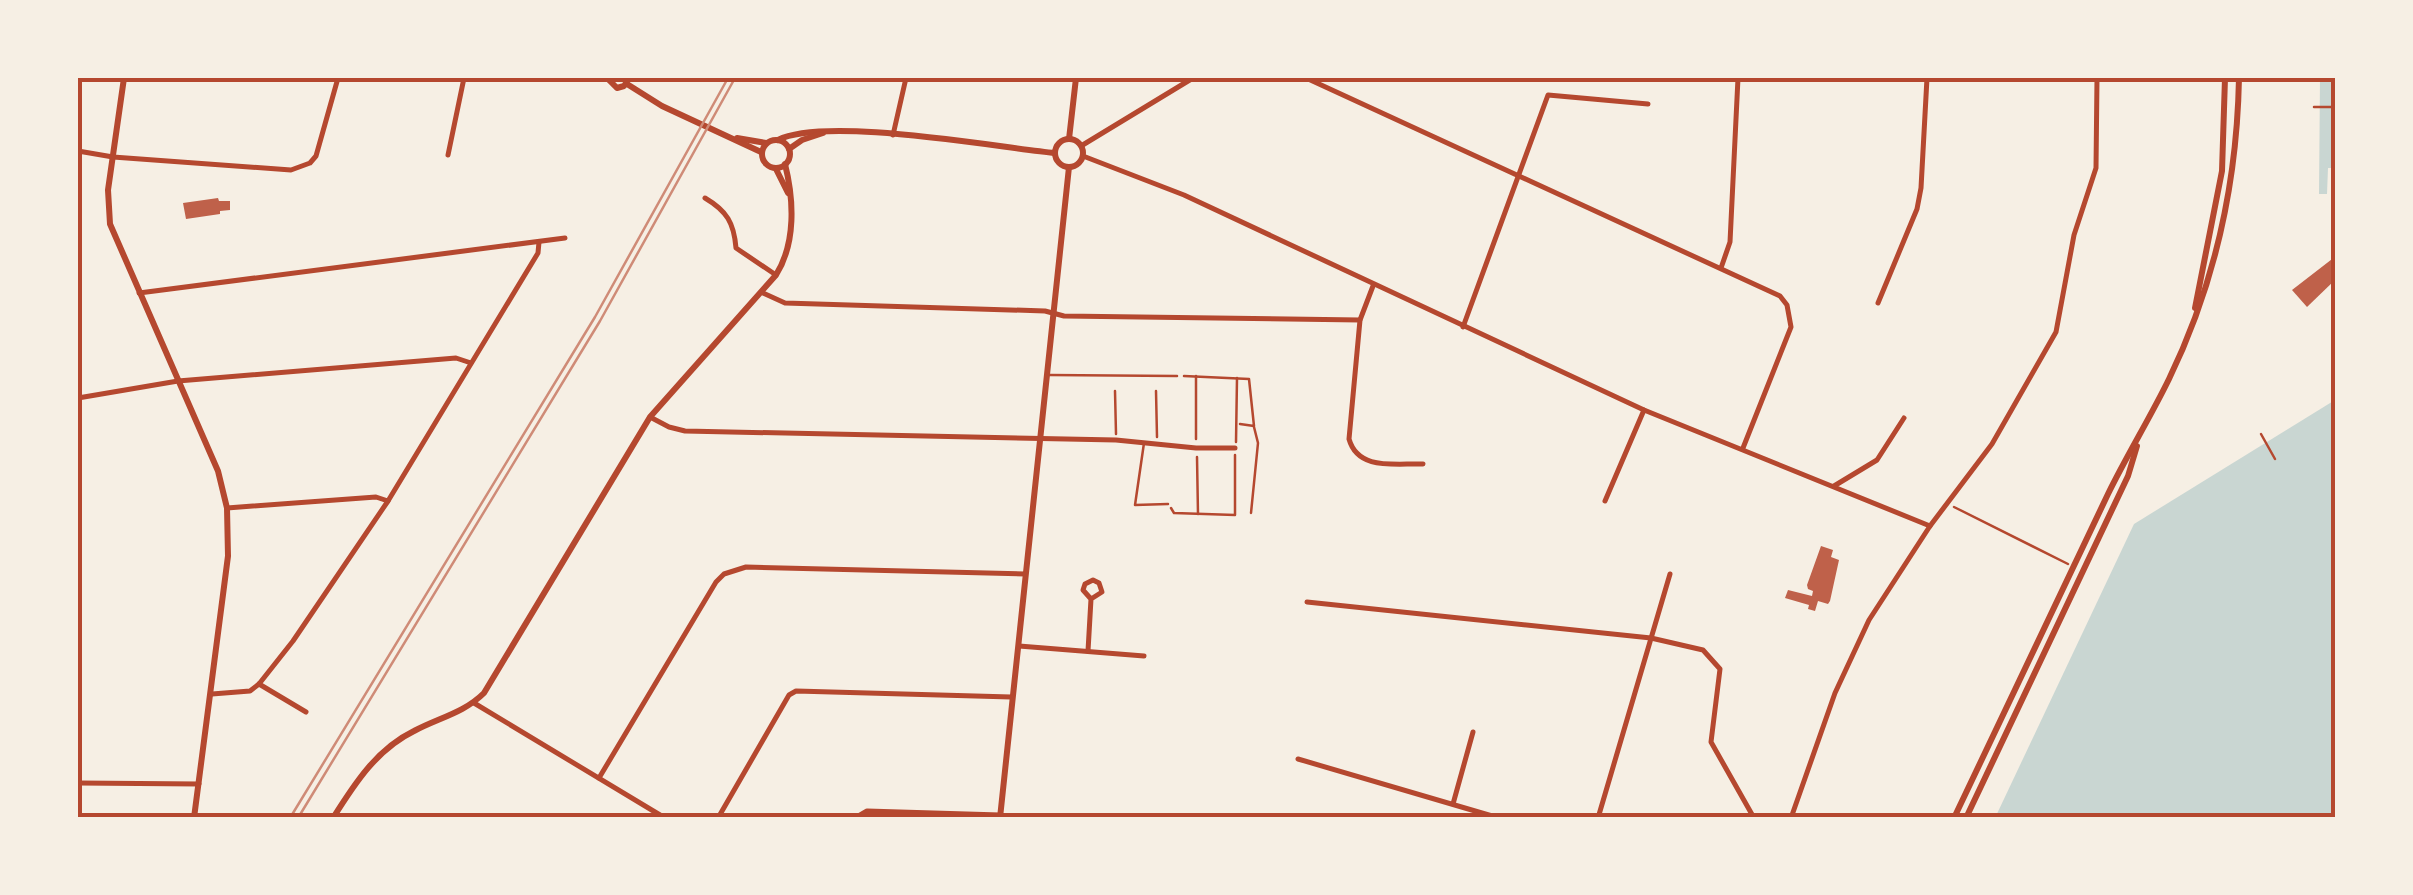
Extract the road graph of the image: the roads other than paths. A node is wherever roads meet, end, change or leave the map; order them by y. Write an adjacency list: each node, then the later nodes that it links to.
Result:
1 (124, 78): 29 (street)
2 (338, 78): 29 (street)
3 (464, 78): 27 (street)
4 (608, 78): 14 (street)
5 (906, 78): 17 (street)
6 (1076, 78): 19 (street)
7 (1193, 78): 22 (street)
8 (1306, 78): 33 (street)
9 (1738, 78): 38 (street)
10 (1927, 78): 43 (street)
11 (2097, 78): 67 (street)
12 (2225, 78): 45 (street)
13 (2238, 78): 45 (street)
14 (628, 80): 18 (street)
15 (1648, 104): 33 (street)
16 (824, 132): 17 (street); 20 (street); 23 (street)
17 (893, 135): 26 (street)
18 (736, 138): 21 (street); 25 (street)
19 (1069, 139): 22 (street); 26 (street)
20 (778, 140): 21 (street); 23 (street)
21 (766, 143): 25 (street)
22 (1082, 146): 28 (street)
23 (789, 149): 30 (street)
24 (78, 151): 29 (street)
25 (762, 152): 32 (street)
26 (1055, 153): 31 (street)
27 (448, 155)
28 (1083, 156): 31 (street); 40 (street)
29 (112, 157): 42 (street)
30 (786, 164): 32 (street); 34 (street)
31 (1069, 167): 44 (street)
32 (776, 168): 34 (street)
33 (1518, 176): 38 (street); 47 (street)
34 (789, 194): 39 (street)
35 (705, 198): 39 (street)
36 (564, 238): 37 (street)
37 (539, 242): 42 (street); 48 (street)
38 (1721, 268): 60 (street)
39 (776, 276): 41 (street)
40 (1373, 286): 46 (street); 47 (street)
41 (763, 293): 44 (street); 54 (street)
42 (139, 294): 51 (street)
43 (1878, 303)
44 (1055, 314): 46 (street); 49 (street)
45 (2193, 318): 56 (street)
46 (1360, 320): 61 (street)
47 (1463, 327): 53 (street)
48 (472, 363): 51 (street); 63 (street)
49 (1049, 375): 50 (lane); 57 (street)
50 (1177, 376)
51 (178, 381): 52 (street); 66 (street)
52 (78, 398)
53 (1644, 410): 60 (street); 64 (street)
54 (650, 417): 57 (street); 79 (street)
55 (1904, 418): 62 (street)
56 (2140, 435): 97 (street); 98 (street)
57 (1042, 439): 58 (street); 68 (street)
58 (1144, 442): 59 (street); 65 (lane)
59 (1235, 448)
60 (1743, 449): 62 (street)
61 (1423, 464)
62 (1834, 486): 67 (street)
63 (388, 501): 66 (street); 76 (street)
64 (1605, 502)
65 (1168, 504)
66 (228, 508): 77 (street)
67 (1930, 526): 96 (street)
68 (1026, 574): 73 (street); 83 (street)
69 (1670, 574): 72 (street)
70 (1092, 599): 74 (street)
71 (1307, 602): 72 (street)
72 (1651, 638): 94 (street); 95 (street)
73 (1016, 646): 74 (street); 78 (street)
74 (1088, 652): 75 (street)
75 (1144, 656)
76 (260, 684): 77 (street); 80 (street)
77 (212, 694): 85 (street)
78 (1011, 698): 87 (street); 91 (street)
79 (474, 703): 83 (street); 89 (street)
80 (306, 712)
81 (1474, 732): 86 (street)
82 (1298, 760): 86 (street)
83 (599, 778): 90 (street)
84 (78, 783): 85 (street)
85 (199, 784): 88 (street)
86 (1452, 804): 93 (street)
87 (1001, 816): 92 (street)
88 (194, 818)
89 (334, 818)
90 (666, 818)
91 (718, 818)
92 (855, 818)
93 (1499, 818)
94 (1598, 818)
95 (1754, 818)
96 (1792, 818)
97 (1954, 818)
98 (1966, 818)

